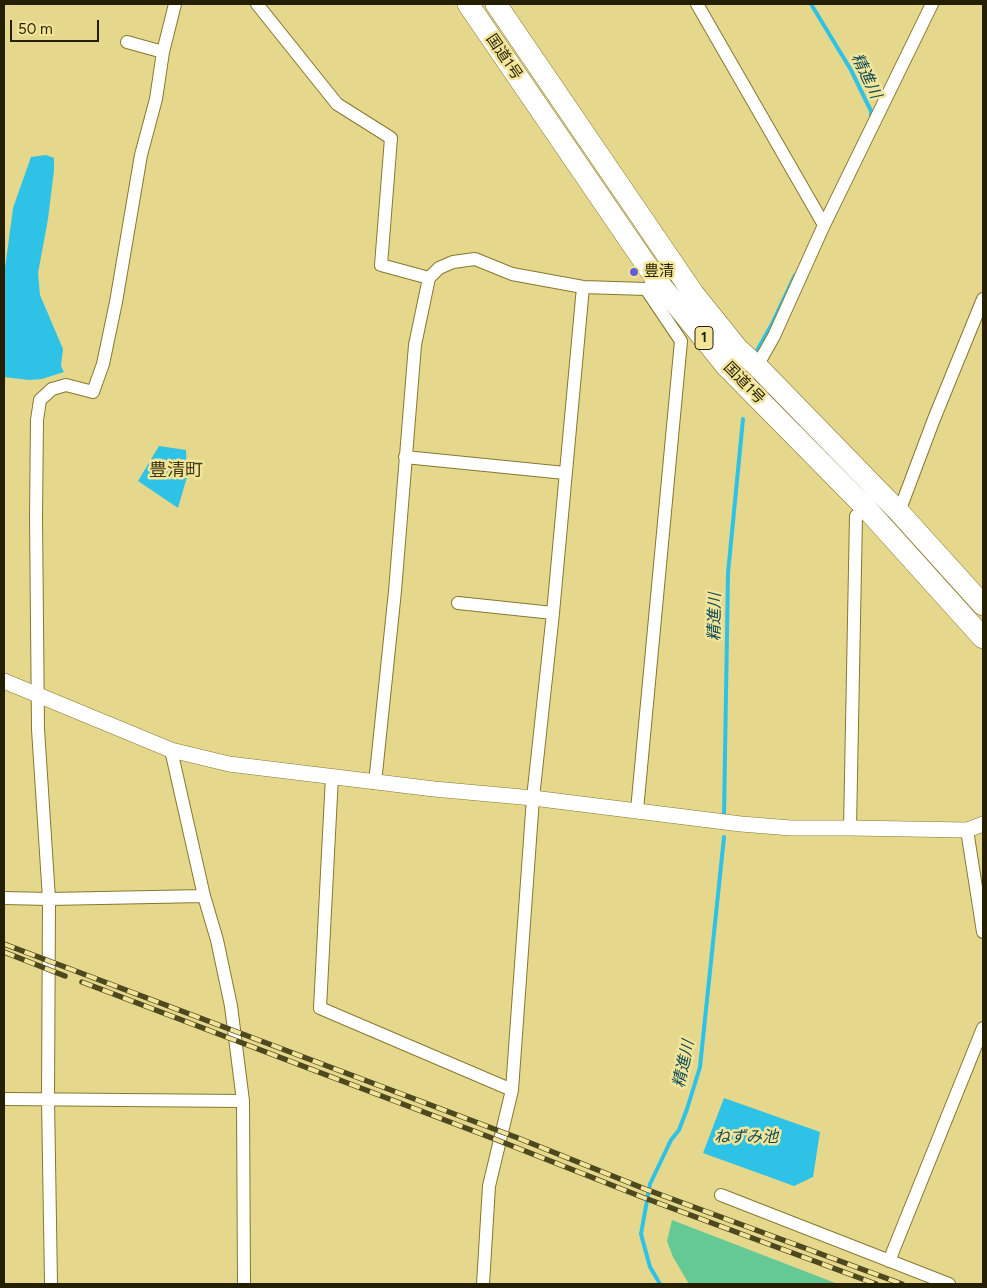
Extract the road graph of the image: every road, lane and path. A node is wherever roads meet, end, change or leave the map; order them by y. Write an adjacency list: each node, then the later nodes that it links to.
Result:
1 (175, 4): 8 (street)
2 (257, 4): 10 (street)
3 (468, 4): 11 (highway, 国道1号 / 1)
4 (496, 4): 14 (highway, 国道1号 / 1)
5 (698, 4): 9 (street)
6 (932, 4): 9 (street)
7 (127, 42): 8 (street)
8 (163, 52): 24 (street)
9 (824, 225): 14 (street)
10 (429, 278): 12 (street); 15 (street)
11 (652, 286): 12 (street); 17 (highway, 国道1号 / 1); 29 (street)
12 (583, 287): 16 (street)
13 (983, 298): 18 (street)
14 (757, 366): 18 (highway, 国道1号 / 1)
15 (405, 457): 16 (street); 27 (street)
16 (565, 473): 21 (street)
17 (864, 507): 22 (highway, 国道1号 / 1); 31 (street)
18 (899, 512): 20 (highway, 国道1号 / 1)
19 (458, 603): 21 (street)
20 (983, 605)
21 (553, 613): 28 (street)
22 (983, 638)
23 (4, 681): 24 (street)
24 (39, 695): 25 (street); 35 (street)
25 (171, 750): 26 (street); 33 (street)
26 (332, 776): 27 (street); 38 (street)
27 (375, 783): 28 (street)
28 (533, 798): 29 (street); 38 (street)
29 (637, 810): 31 (street)
30 (983, 824): 32 (street)
31 (850, 828): 32 (street)
32 (967, 830): 36 (street)
33 (204, 896): 35 (street); 41 (street)
34 (4, 898): 35 (street)
35 (49, 899): 39 (street)
36 (983, 932)
37 (983, 1028): 43 (street)
38 (512, 1090): 46 (street)
39 (48, 1098): 40 (street); 41 (street); 44 (street)
40 (4, 1099)
41 (243, 1101): 45 (street)
42 (721, 1195): 43 (street)
43 (888, 1261): 47 (street)
44 (51, 1284)
45 (244, 1284)
46 (483, 1284)
47 (949, 1284)

